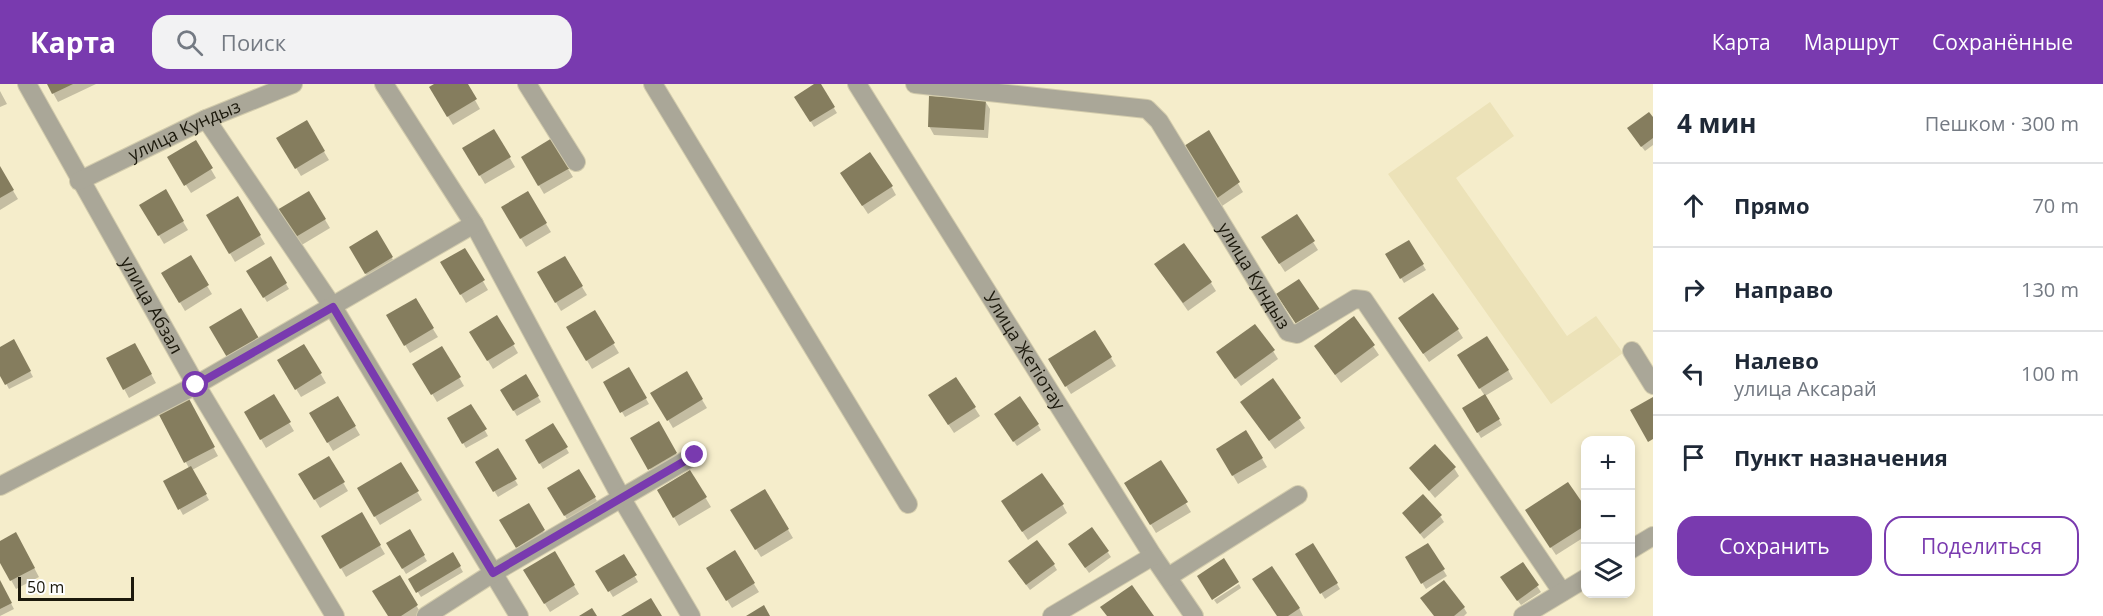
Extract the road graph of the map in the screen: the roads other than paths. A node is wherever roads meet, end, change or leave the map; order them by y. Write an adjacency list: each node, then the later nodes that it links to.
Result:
1 (27, 84): 11 (street, улица Абзал)
2 (293, 84): 9 (street, улица Кундыз)
3 (384, 84): 12 (street)
4 (527, 84): 10 (street)
5 (652, 84): 21 (street)
6 (857, 84): 24 (street, Улица Жетіотау)
7 (915, 84): 8 (street, улица Кундыз)
8 (981, 87): 28 (street, улица Кундыз)
9 (206, 119): 11 (street, улица Кундыз); 13 (street)
10 (576, 162)
11 (79, 181): 15 (street, улица Абзал)
12 (474, 224): 13 (street); 20 (street)
13 (333, 307): 15 (street); 25 (street)
14 (1632, 351): 16 (street)
15 (196, 385): 18 (street); 29 (street, улица Абзал)
16 (1653, 385)
17 (695, 455): 20 (street)
18 (0, 486)
19 (1298, 495): 26 (street)
20 (622, 498): 25 (street); 32 (street)
21 (908, 504)
22 (1653, 536): 23 (street)
23 (1635, 547)
24 (1154, 556): 26 (street, Улица Жетіотау); 33 (street)
25 (493, 573): 30 (street); 31 (street)
26 (1168, 577): 34 (street, Улица Жетіотау)
27 (1581, 581): 28 (street)
28 (1562, 592): 35 (street)
29 (335, 616)
30 (426, 616)
31 (519, 616)
32 (691, 616)
33 (1052, 616)
34 (1194, 616)
35 (1523, 616)

